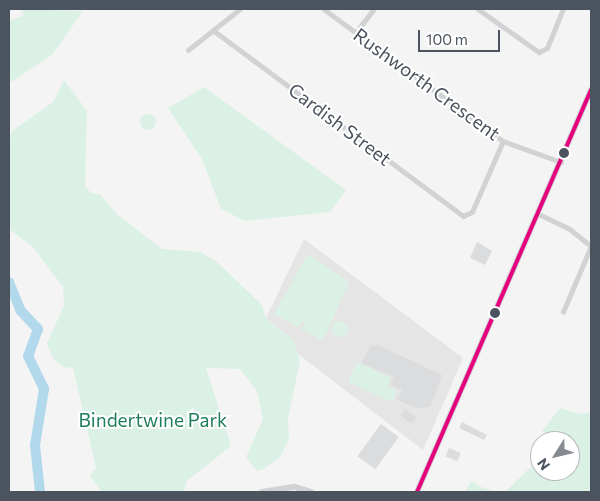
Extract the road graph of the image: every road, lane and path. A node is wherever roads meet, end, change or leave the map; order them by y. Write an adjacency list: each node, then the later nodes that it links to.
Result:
1 (240, 9): 6 (street)
2 (324, 9): 7 (street, Rushworth Crescent)
3 (374, 9): 7 (street)
4 (478, 9): 5 (street)
5 (563, 9)
6 (213, 30): 8 (street); 10 (street, Cardish Street)
7 (356, 32): 10 (street, Rushworth Crescent)
8 (188, 50)
9 (591, 90): 11 (street)
10 (503, 140): 11 (street, Rushworth Crescent)
11 (561, 162): 12 (street)
12 (539, 214): 13 (street); 17 (street)
13 (591, 246): 14 (street)
14 (563, 312)
15 (262, 492): 16 (street)
16 (309, 492)
17 (417, 492)

